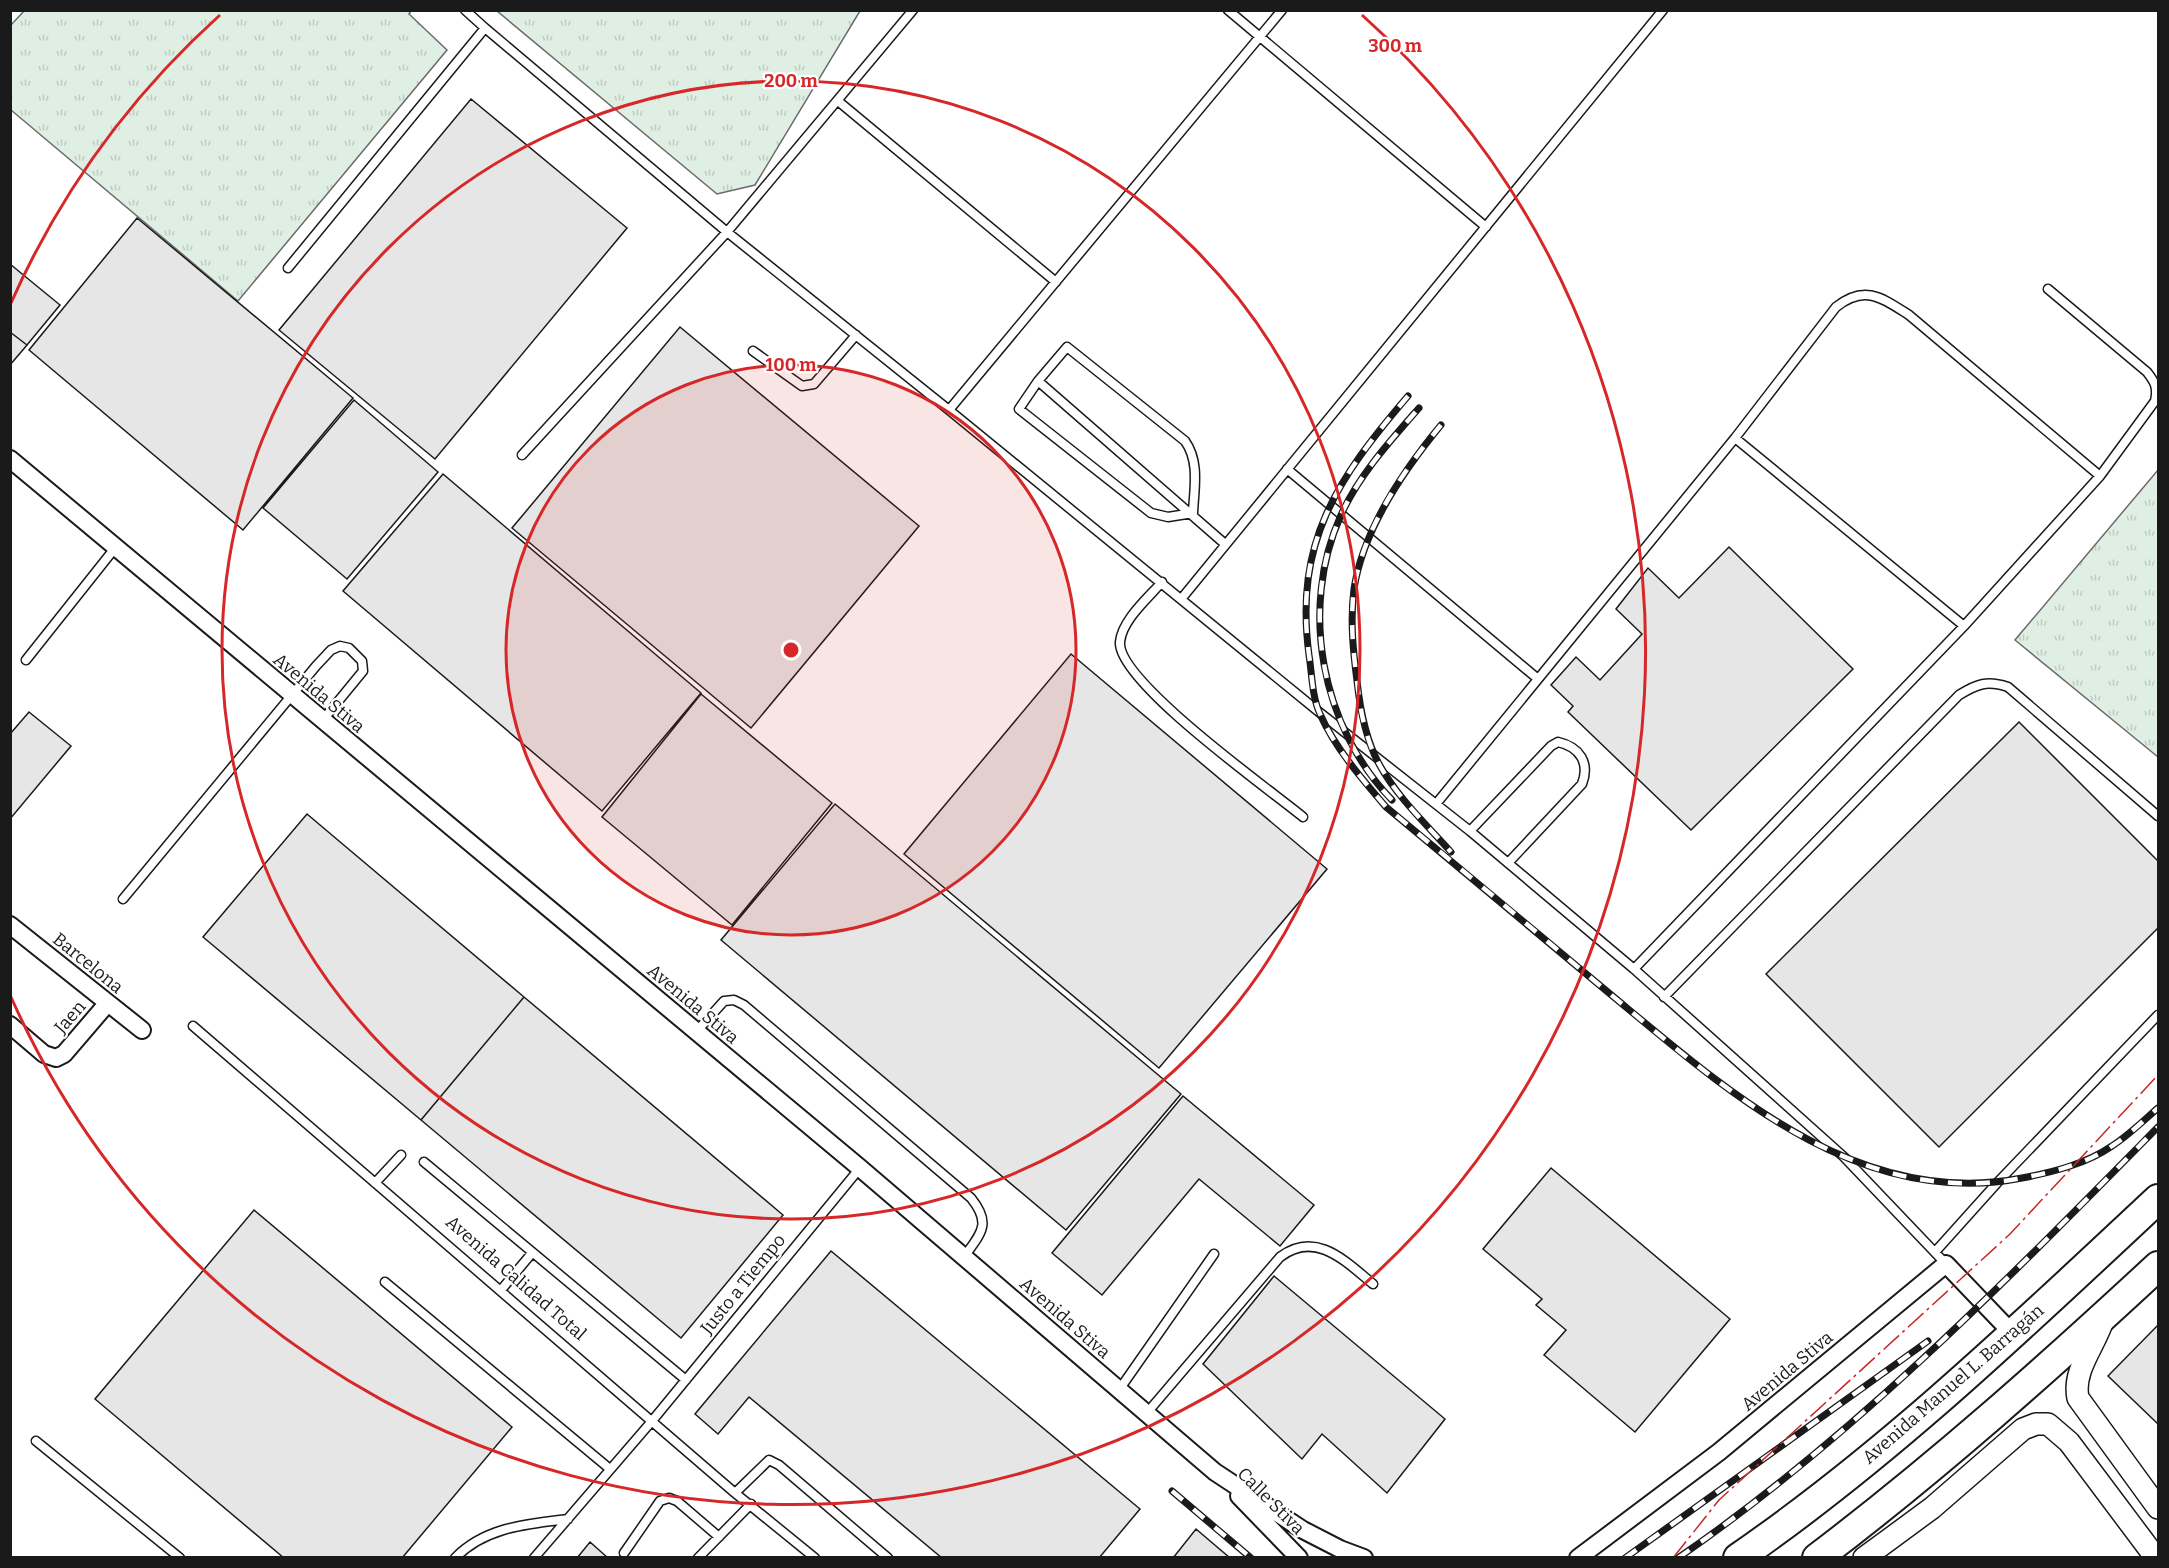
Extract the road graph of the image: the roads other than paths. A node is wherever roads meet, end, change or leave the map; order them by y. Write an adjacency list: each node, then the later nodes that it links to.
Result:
1 (465, 10): 6 (lane)
2 (913, 10): 8 (lane)
3 (1228, 10): 7 (lane)
4 (1282, 10): 7 (lane)
5 (1663, 10): 9 (lane)
6 (485, 28): 10 (lane); 11 (lane)
7 (1260, 37): 9 (lane); 12 (lane)
8 (838, 100): 10 (lane); 12 (lane)
9 (1486, 227): 21 (lane)
10 (727, 232): 14 (lane); 19 (lane)
11 (288, 268)
12 (1056, 282): 17 (lane)
13 (2048, 289): 22 (lane)
14 (856, 335): 15 (lane); 17 (lane)
15 (753, 351)
16 (1038, 381): 23 (lane); 23 (lane); 23 (lane)
17 (949, 410): 26 (lane)
18 (1735, 438): 22 (lane); 28 (lane); 30 (lane)
19 (522, 455)
20 (10, 459): 25 (street, Avenida Stiva)
21 (1287, 469): 24 (lane); 30 (lane)
22 (2100, 476): 28 (lane)
23 (1193, 513): 24 (lane)
24 (1225, 544): 27 (lane)
25 (115, 548): 29 (lane); 31 (street, Avenida Stiva)
26 (1162, 582): 27 (lane); 35 (lane)
27 (1182, 598): 33 (lane)
28 (1964, 626): 40 (lane)
29 (26, 660)
30 (1538, 679): 33 (lane)
31 (290, 695): 32 (street, Avenida Stiva); 32 (lane); 38 (lane)
32 (322, 721): 47 (street, Avenida Stiva)
33 (1436, 804): 36 (lane)
34 (2158, 816): 41 (lane)
35 (1303, 817)
36 (1470, 831): 37 (lane); 37 (lane)
37 (1509, 863): 40 (lane)
38 (123, 899)
39 (10, 925): 42 (street, Barcelona)
40 (1634, 969): 41 (lane)
41 (1664, 997): 56 (lane)
42 (106, 1005): 44 (street, Jaen); 46 (street, Barcelona)
43 (2158, 1015): 56 (lane)
44 (10, 1025)
45 (193, 1026): 51 (lane, Avenida Calidad Total)
46 (142, 1030)
47 (696, 1032): 50 (street, Avenida Stiva); 55 (lane)
48 (401, 1155): 51 (lane)
49 (424, 1162): 53 (lane)
50 (860, 1168): 55 (street, Avenida Stiva); 63 (lane, Justo a Tiempo)
51 (375, 1183): 60 (lane, Avenida Calidad Total)
52 (2158, 1199): 62 (highway, Avenida Manuel L. Barragán)
53 (532, 1253): 60 (lane); 63 (lane)
54 (1214, 1254): 64 (lane)
55 (964, 1257): 64 (street, Avenida Stiva)
56 (1941, 1258): 62 (street); 84 (street, Avenida Stiva)
57 (2158, 1266): 61 (highway)
58 (385, 1282): 68 (lane)
59 (1373, 1284): 65 (lane)
60 (501, 1290): 66 (lane, Avenida Calidad Total)
61 (2104, 1317): 72 (street); 86 (highway)
62 (2013, 1334): 85 (highway, Avenida Manuel L. Barragán)
63 (686, 1380): 66 (lane, Justo a Tiempo)
64 (1119, 1390): 65 (street, Avenida Stiva)
65 (1146, 1414): 69 (street, Avenida Stiva)
66 (652, 1421): 68 (lane, Justo a Tiempo); 70 (lane, Avenida Calidad Total)
67 (36, 1441): 77 (lane)
68 (610, 1469): 73 (lane, Justo a Tiempo)
69 (1215, 1472): 82 (street, Calle Stiva); 83 (street, Avenida Stiva)
70 (735, 1493): 71 (lane, Avenida Calidad Total); 76 (lane)
71 (751, 1504): 74 (lane); 81 (lane, Avenida Calidad Total)
72 (2158, 1508)
73 (568, 1519): 78 (lane); 79 (lane, Justo a Tiempo)
74 (719, 1537): 75 (lane); 80 (lane)
75 (624, 1553)
76 (882, 1555)
77 (180, 1557)
78 (455, 1557)
79 (534, 1557)
80 (698, 1557)
81 (813, 1557)
82 (1299, 1557)
83 (1365, 1557)
84 (1576, 1557)
85 (1738, 1557)
86 (1817, 1557)
87 (1864, 1557): 88 (street)
88 (2157, 1557)

